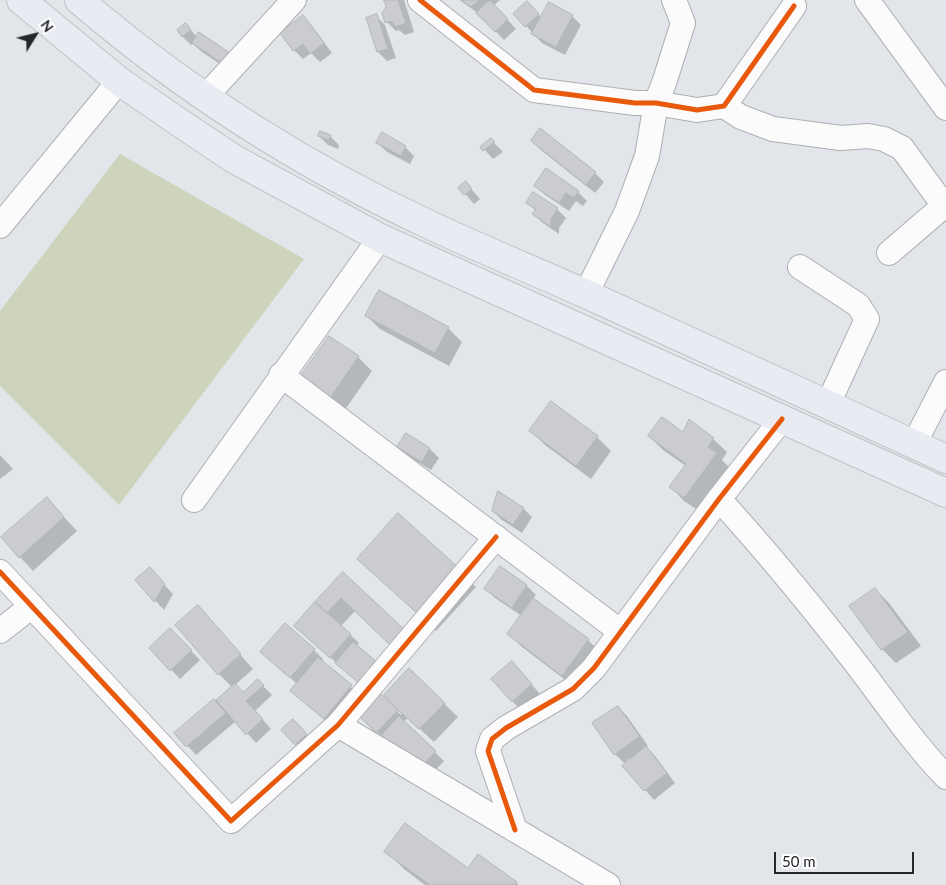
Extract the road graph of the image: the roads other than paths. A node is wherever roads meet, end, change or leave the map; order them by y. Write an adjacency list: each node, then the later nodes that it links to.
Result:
1 (21, 0): 8 (main road)
2 (79, 0): 9 (main road)
3 (294, 0): 9 (street)
4 (674, 0): 10 (street)
5 (867, 0): 12 (street)
6 (424, 1): 10 (street)
7 (794, 6): 11 (street)
8 (119, 81): 14 (street); 15 (main road)
9 (206, 96): 18 (main road)
10 (656, 103): 11 (street); 18 (street)
11 (724, 106): 13 (street)
12 (946, 108)
13 (945, 206): 16 (street)
14 (0, 226)
15 (380, 238): 19 (street); 22 (main road)
16 (889, 253)
17 (800, 267): 21 (street)
18 (586, 294): 21 (main road)
19 (281, 376): 27 (street); 28 (street)
20 (946, 382): 23 (street)
21 (828, 404): 23 (main road)
22 (782, 418): 25 (main road); 26 (street)
23 (914, 444): 24 (main road)
24 (946, 459)
25 (946, 493)
26 (719, 499): 32 (street); 34 (street)
27 (194, 500)
28 (496, 537): 32 (street); 33 (street)
29 (0, 572): 30 (street)
30 (32, 606): 31 (street); 33 (street)
31 (0, 631)
32 (621, 632): 35 (street)
33 (338, 725): 35 (street)
34 (946, 777)
35 (515, 830): 36 (street)
36 (608, 885)

